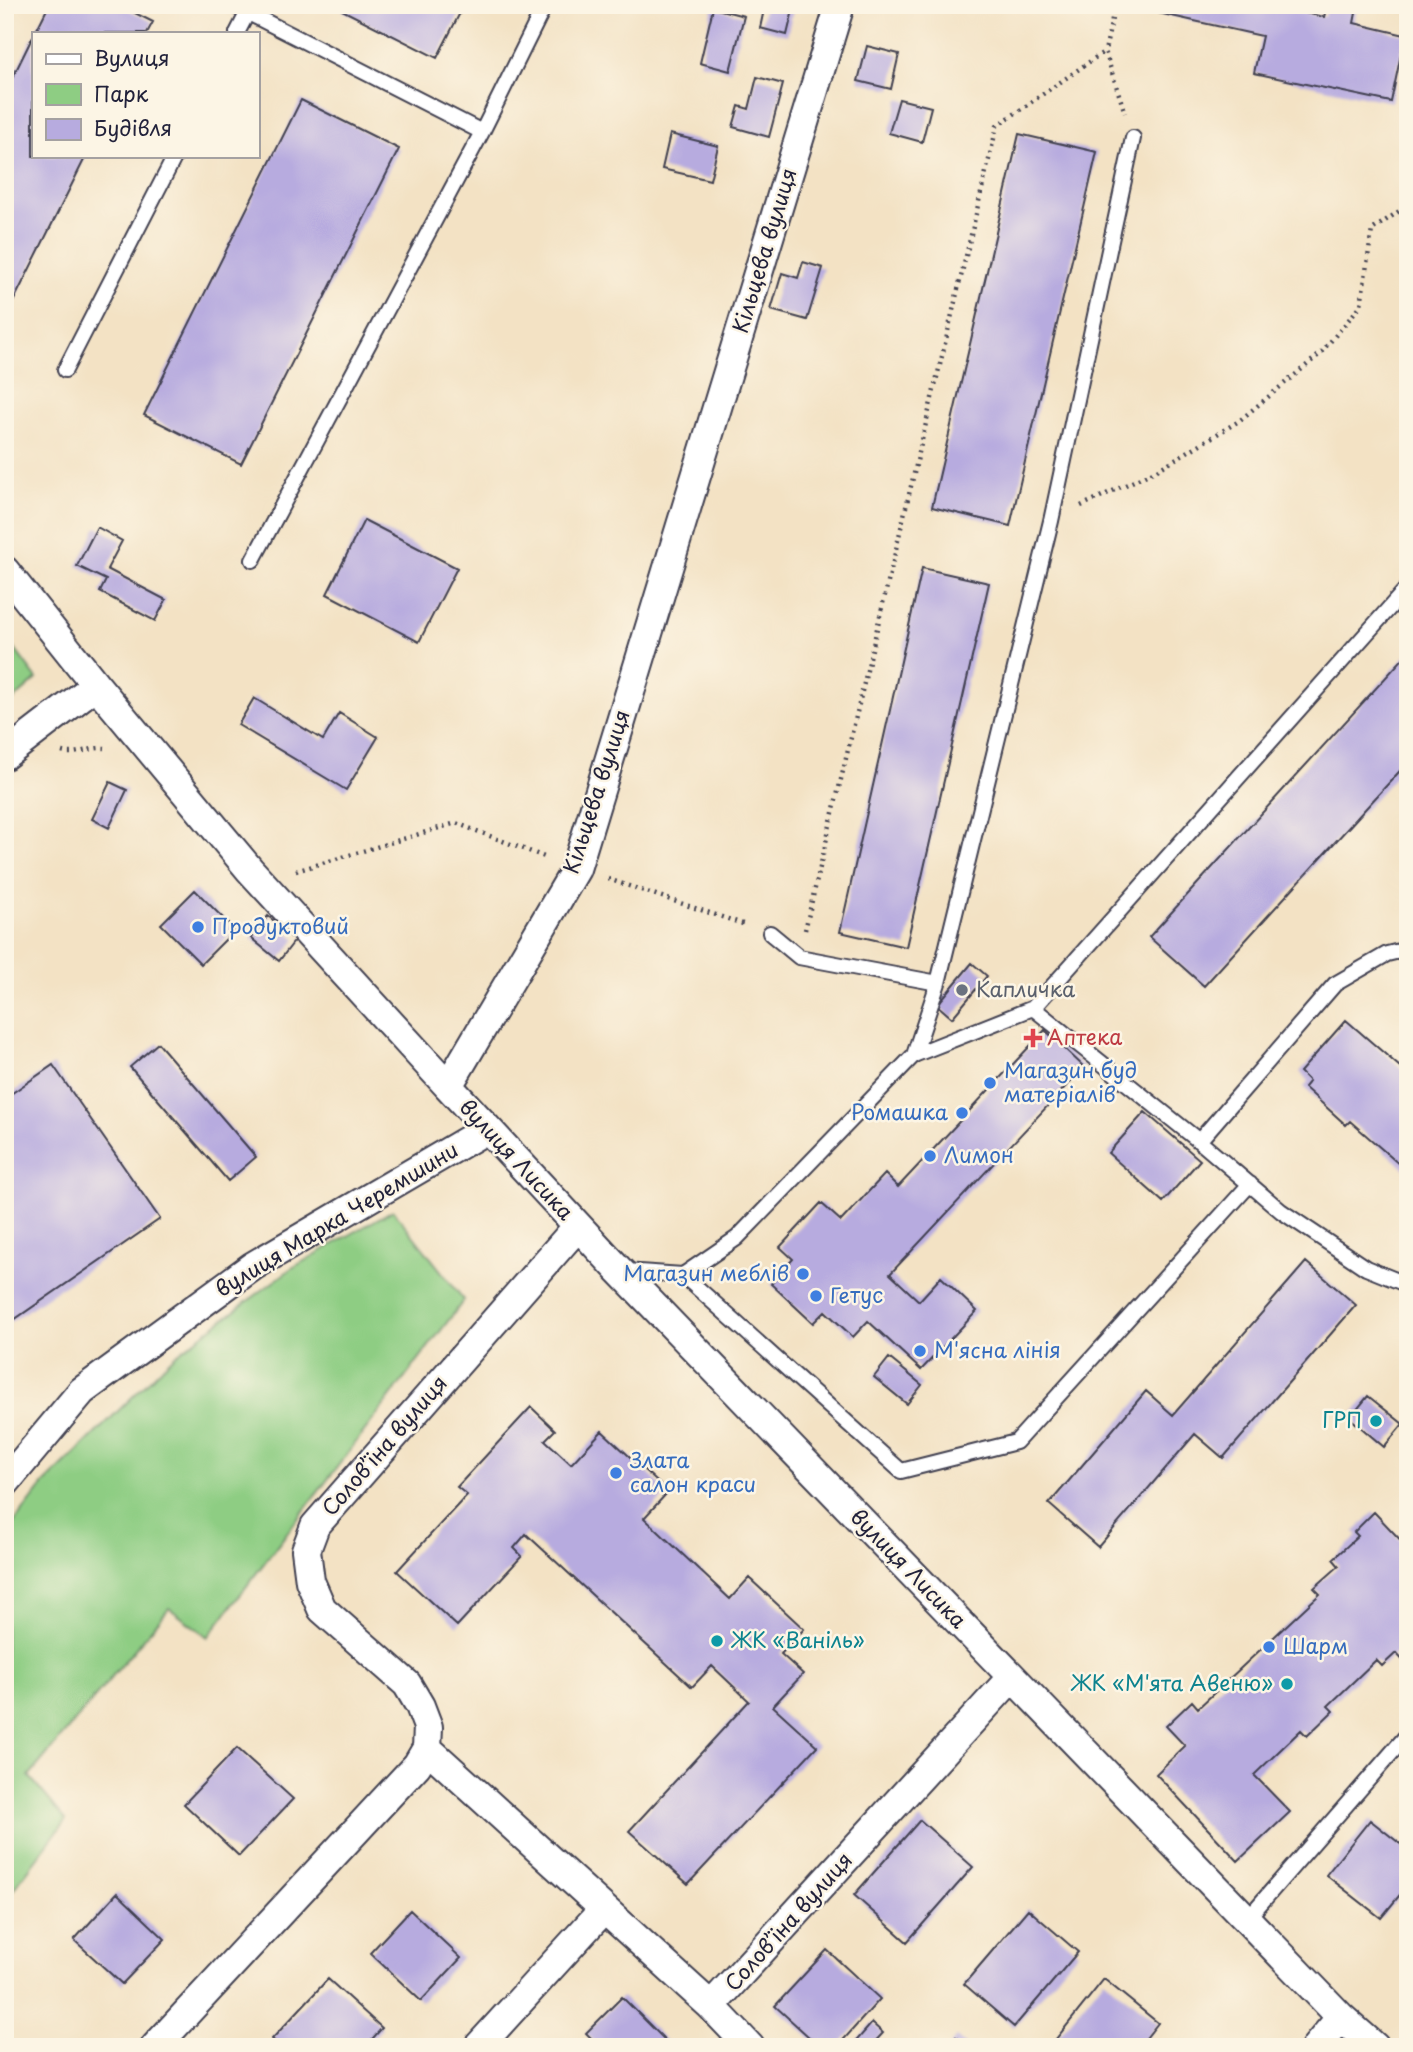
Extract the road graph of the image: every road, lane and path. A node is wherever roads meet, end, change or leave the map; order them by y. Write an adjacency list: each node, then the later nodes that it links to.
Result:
1 (233, 5): 5 (lane)
2 (545, 5): 8 (lane)
3 (840, 5): 19 (street, Кільцева вулиця)
4 (1115, 5): 7 (path)
5 (250, 9): 6 (lane); 8 (lane)
6 (238, 32)
7 (1105, 51): 9 (path); 23 (path)
8 (482, 132): 14 (lane)
9 (1133, 138): 13 (lane)
10 (174, 158): 12 (lane)
11 (1408, 205): 13 (path)
12 (65, 370)
13 (1051, 521): 24 (lane)
14 (253, 560)
15 (5, 571): 17 (street)
16 (1408, 587): 25 (lane)
17 (96, 684): 18 (street); 27 (street)
18 (5, 755)
19 (576, 869): 20 (path); 21 (path); 27 (street, Кільцева вулиця)
20 (294, 871)
21 (770, 933): 23 (lane)
22 (1408, 949): 29 (lane)
23 (799, 957): 24 (lane)
24 (938, 983): 26 (lane)
25 (1033, 1008): 26 (lane); 29 (lane)
26 (914, 1055): 33 (lane)
27 (448, 1086): 28 (street, вулиця Лисика)
28 (487, 1129): 31 (street, вулиця Лисика); 35 (street, вулиця Марка Черемшини)
29 (1199, 1141): 30 (lane)
30 (1250, 1184): 33 (lane); 34 (lane)
31 (578, 1226): 32 (street, вулиця Лисика); 38 (street, Соловʼїна вулиця)
32 (619, 1270): 33 (lane); 36 (street, вулиця Лисика)
33 (683, 1276)
34 (1408, 1285)
35 (5, 1483)
36 (1012, 1676): 40 (street, вулиця Лисика); 41 (street, Соловʼїна вулиця)
37 (1408, 1734): 40 (lane)
38 (427, 1748): 39 (street, Соловʼїна вулиця); 43 (street)
39 (603, 1910): 41 (street, Соловʼїна вулиця); 44 (street)
40 (1247, 1919): 42 (street, вулиця Лисика)
41 (711, 2006): 45 (street)
42 (1341, 2017): 46 (street); 47 (street, вулиця Лисика)
43 (155, 2047)
44 (478, 2047)
45 (750, 2047)
46 (1316, 2047)
47 (1375, 2047)

